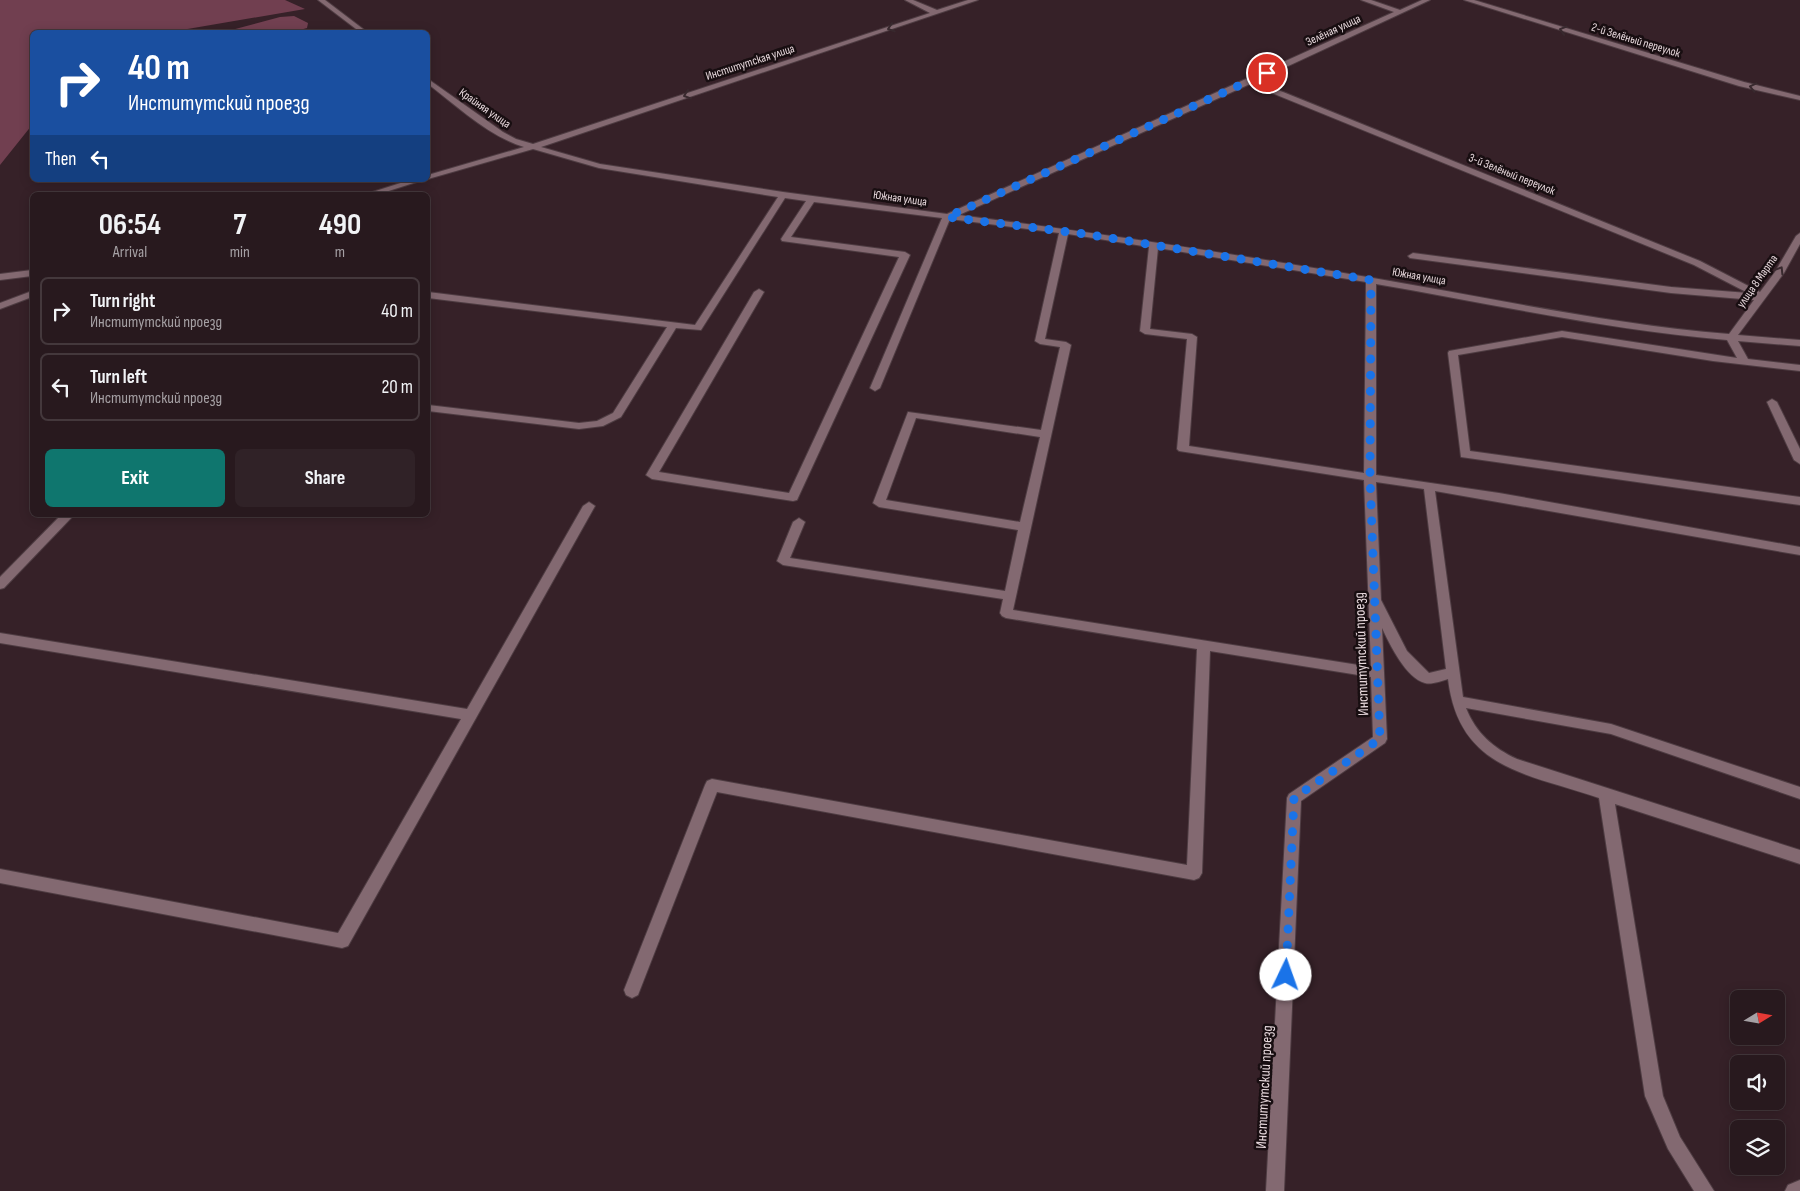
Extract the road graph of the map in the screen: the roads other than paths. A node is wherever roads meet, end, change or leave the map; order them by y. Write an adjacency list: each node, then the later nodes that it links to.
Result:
1 (321, 0): 9 (street)
2 (908, 0): 8 (street)
3 (975, 0): 8 (street, Институтская улица)
4 (1364, 0): 7 (street)
5 (1427, 0): 7 (street, Зелёная улица)
6 (1467, 0): 12 (street, 2-й Зелёный переулок, one-way to 6)
7 (1400, 12): 10 (street, Зелёная улица)
8 (937, 13): 13 (street, Институтская улица, one-way to 13)
9 (361, 30)
10 (1250, 81): 19 (street, Зелёная улица); 30 (street, 3-й Зелёный переулок)
11 (430, 82): 13 (street, Крайняя улица)
12 (1800, 98)
13 (532, 147): 14 (street, Институтская улица); 17 (street, Южная улица)
14 (430, 176)
15 (412, 182): 16 (street)
16 (377, 192)
17 (783, 195): 18 (street, Южная улица); 32 (street)
18 (811, 199): 19 (street, Южная улица); 27 (street)
19 (947, 217): 20 (street, Южная улица); 37 (street)
20 (1064, 231): 22 (street, Южная улица); 40 (street)
21 (1800, 236): 30 (street, улица 8 Марта, one-way to 21)
22 (1154, 245): 26 (street, Южная улица); 42 (street)
23 (1414, 256): 30 (street)
24 (30, 273): 25 (street)
25 (0, 278)
26 (1371, 280): 33 (street, Южная улица); 42 (street, Институтский проезд)
27 (760, 292)
28 (30, 295): 31 (street)
29 (430, 295): 32 (street)
30 (1762, 297): 33 (street, улица 8 Марта)
31 (0, 306)
32 (673, 325): 39 (street)
33 (1731, 338): 34 (street, Южная улица); 35 (street)
34 (1800, 342)
35 (1745, 362): 36 (street); 44 (street)
36 (1800, 368)
37 (875, 388)
38 (1772, 402): 41 (street)
39 (430, 408)
40 (1046, 434): 48 (street); 48 (street)
41 (1800, 460)
42 (1370, 477): 43 (street); 52 (street, Институтский проезд)
43 (1429, 486): 49 (street); 55 (street)
44 (1800, 501)
45 (589, 506): 58 (street)
46 (66, 517): 50 (street)
47 (799, 522): 51 (street)
48 (1024, 527): 51 (street)
49 (1800, 551)
50 (0, 585)
51 (1010, 596): 54 (street)
52 (1375, 598): 55 (street); 56 (street, Институтский проезд)
53 (0, 638): 58 (street)
54 (1204, 645): 56 (street); 63 (street)
55 (1454, 672): 57 (street)
56 (1377, 673): 65 (street, Институтский проезд)
57 (1458, 701): 59 (street); 60 (street)
58 (470, 715): 62 (street)
59 (1800, 793)
60 (1606, 795): 61 (street); 66 (street)
61 (1800, 857)
62 (0, 876)
63 (632, 990)
64 (1800, 1188): 67 (street)
65 (1275, 1191)
66 (1704, 1191)
67 (1794, 1191)

